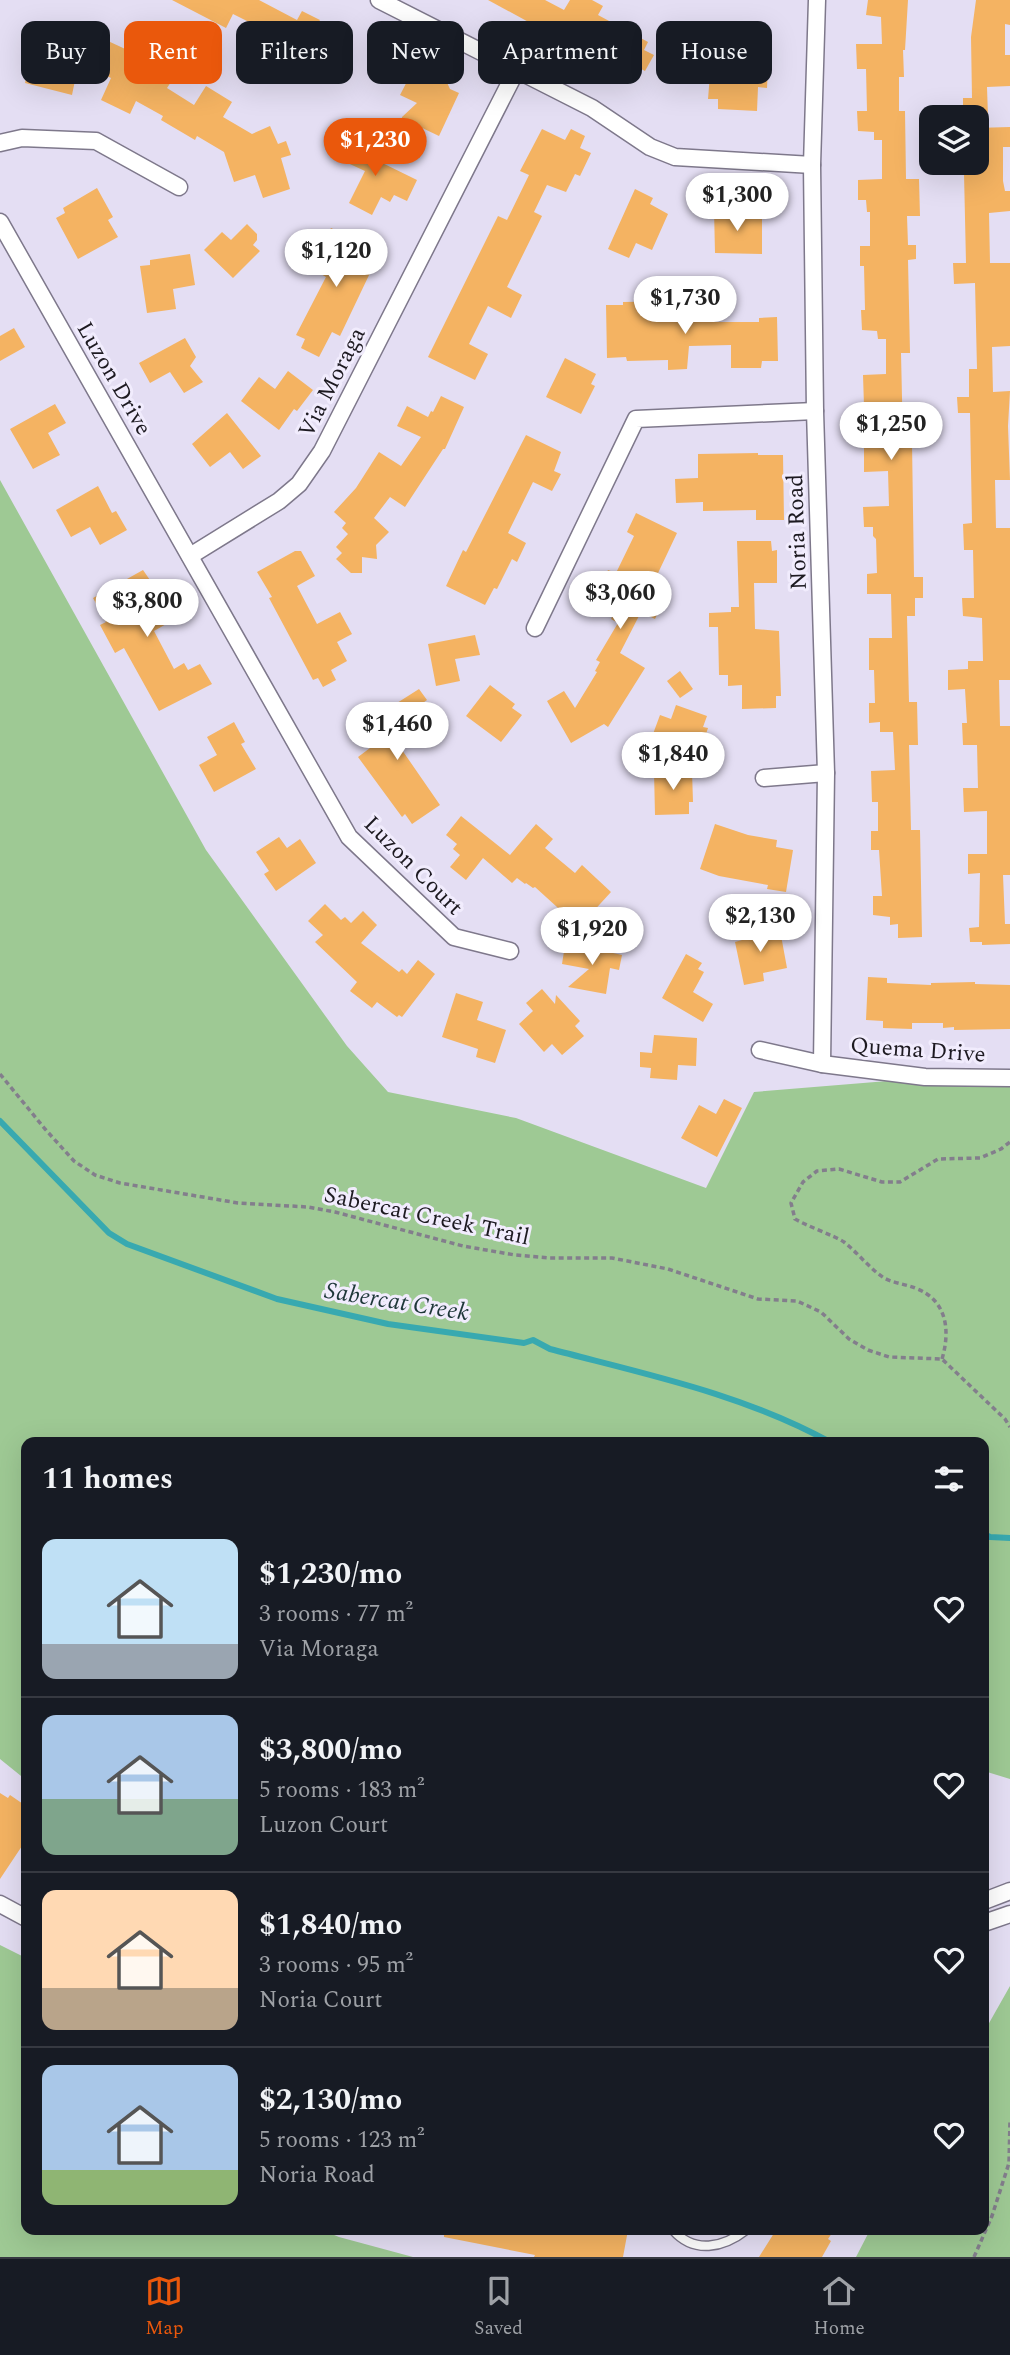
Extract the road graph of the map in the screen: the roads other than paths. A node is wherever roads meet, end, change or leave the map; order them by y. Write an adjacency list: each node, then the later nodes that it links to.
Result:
1 (379, 0): 3 (street)
2 (817, 0): 7 (street, Noria Road)
3 (478, 51)
4 (509, 84): 11 (street, Via Moraga)
5 (543, 84): 7 (street)
6 (0, 143): 8 (street)
7 (812, 165): 10 (street, Noria Road)
8 (179, 187)
9 (0, 222): 11 (street, Luzon Drive)
10 (815, 411): 12 (street); 13 (street, Noria Road)
11 (190, 556): 15 (street, Luzon Court)
12 (535, 628)
13 (826, 773): 14 (street); 17 (street, Noria Road)
14 (764, 778)
15 (510, 951)
16 (760, 1050): 17 (street, Quema Drive)
17 (822, 1063): 18 (street, Quema Drive)
18 (1010, 1078)
19 (1010, 1891): 20 (street)
20 (989, 1899)
21 (0, 1904): 23 (street)
22 (1010, 1914): 24 (street)
23 (21, 1915)
24 (989, 1921)
25 (678, 2235): 26 (lane)
26 (739, 2235)

